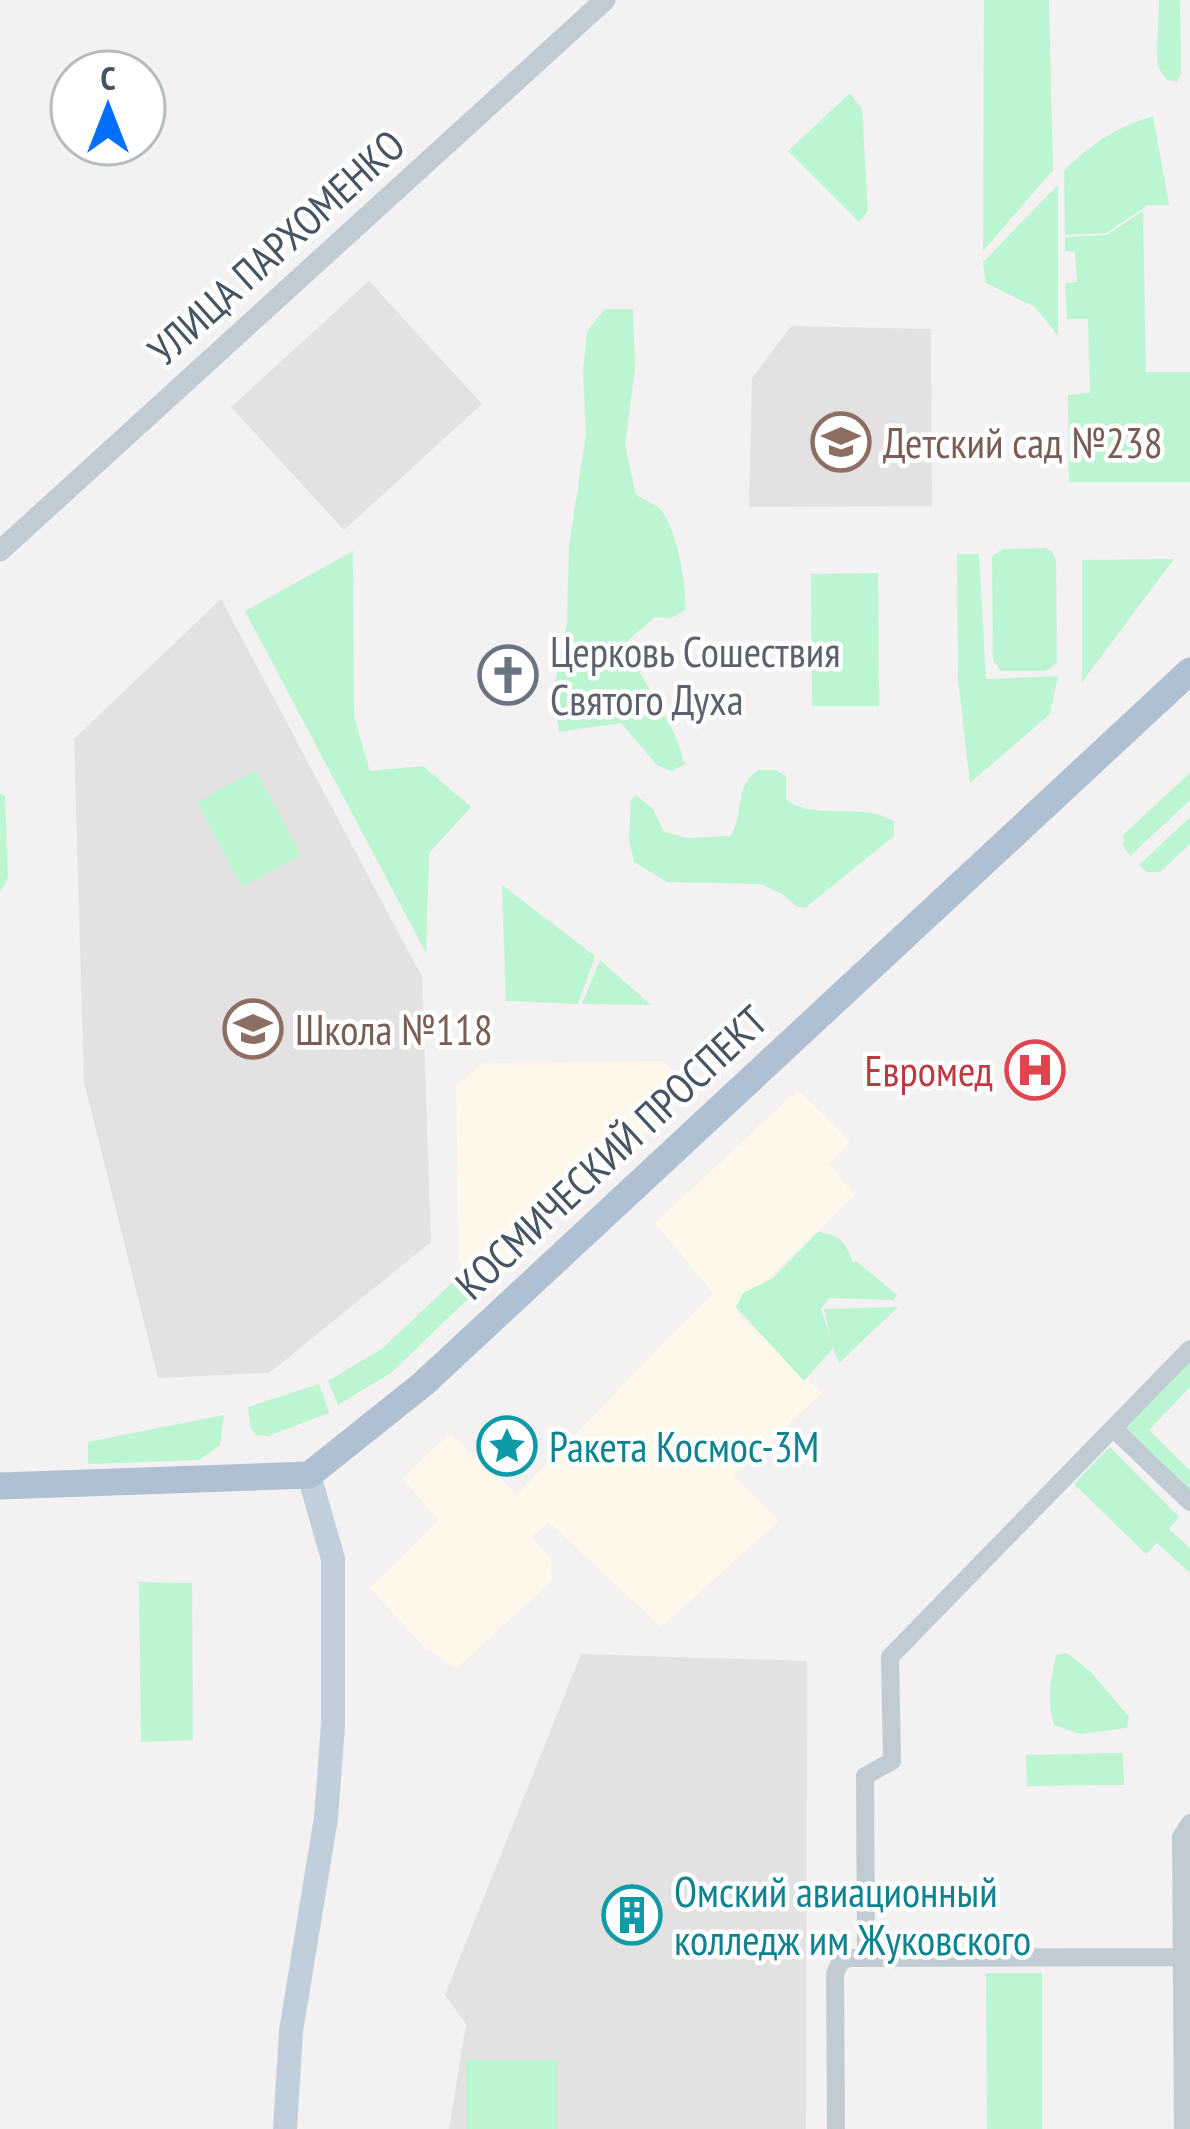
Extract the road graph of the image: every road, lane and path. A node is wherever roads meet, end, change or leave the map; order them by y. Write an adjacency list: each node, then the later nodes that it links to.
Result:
1 (605, 0): 2 (street, УЛИЦА ПАРХОМЕНКО)
2 (0, 551)
3 (1190, 671): 6 (main road, КОСМИЧЕСКИЙ ПРОСПЕКТ)
4 (1190, 1349): 5 (street)
5 (1114, 1428): 8 (street); 11 (street)
6 (309, 1475): 7 (main road); 12 (main road)
7 (0, 1486)
8 (1190, 1502)
9 (1190, 1823): 10 (street)
10 (1182, 1957): 11 (street); 14 (street)
11 (866, 1958): 13 (street)
12 (285, 2129)
13 (836, 2129)
14 (1183, 2129)

